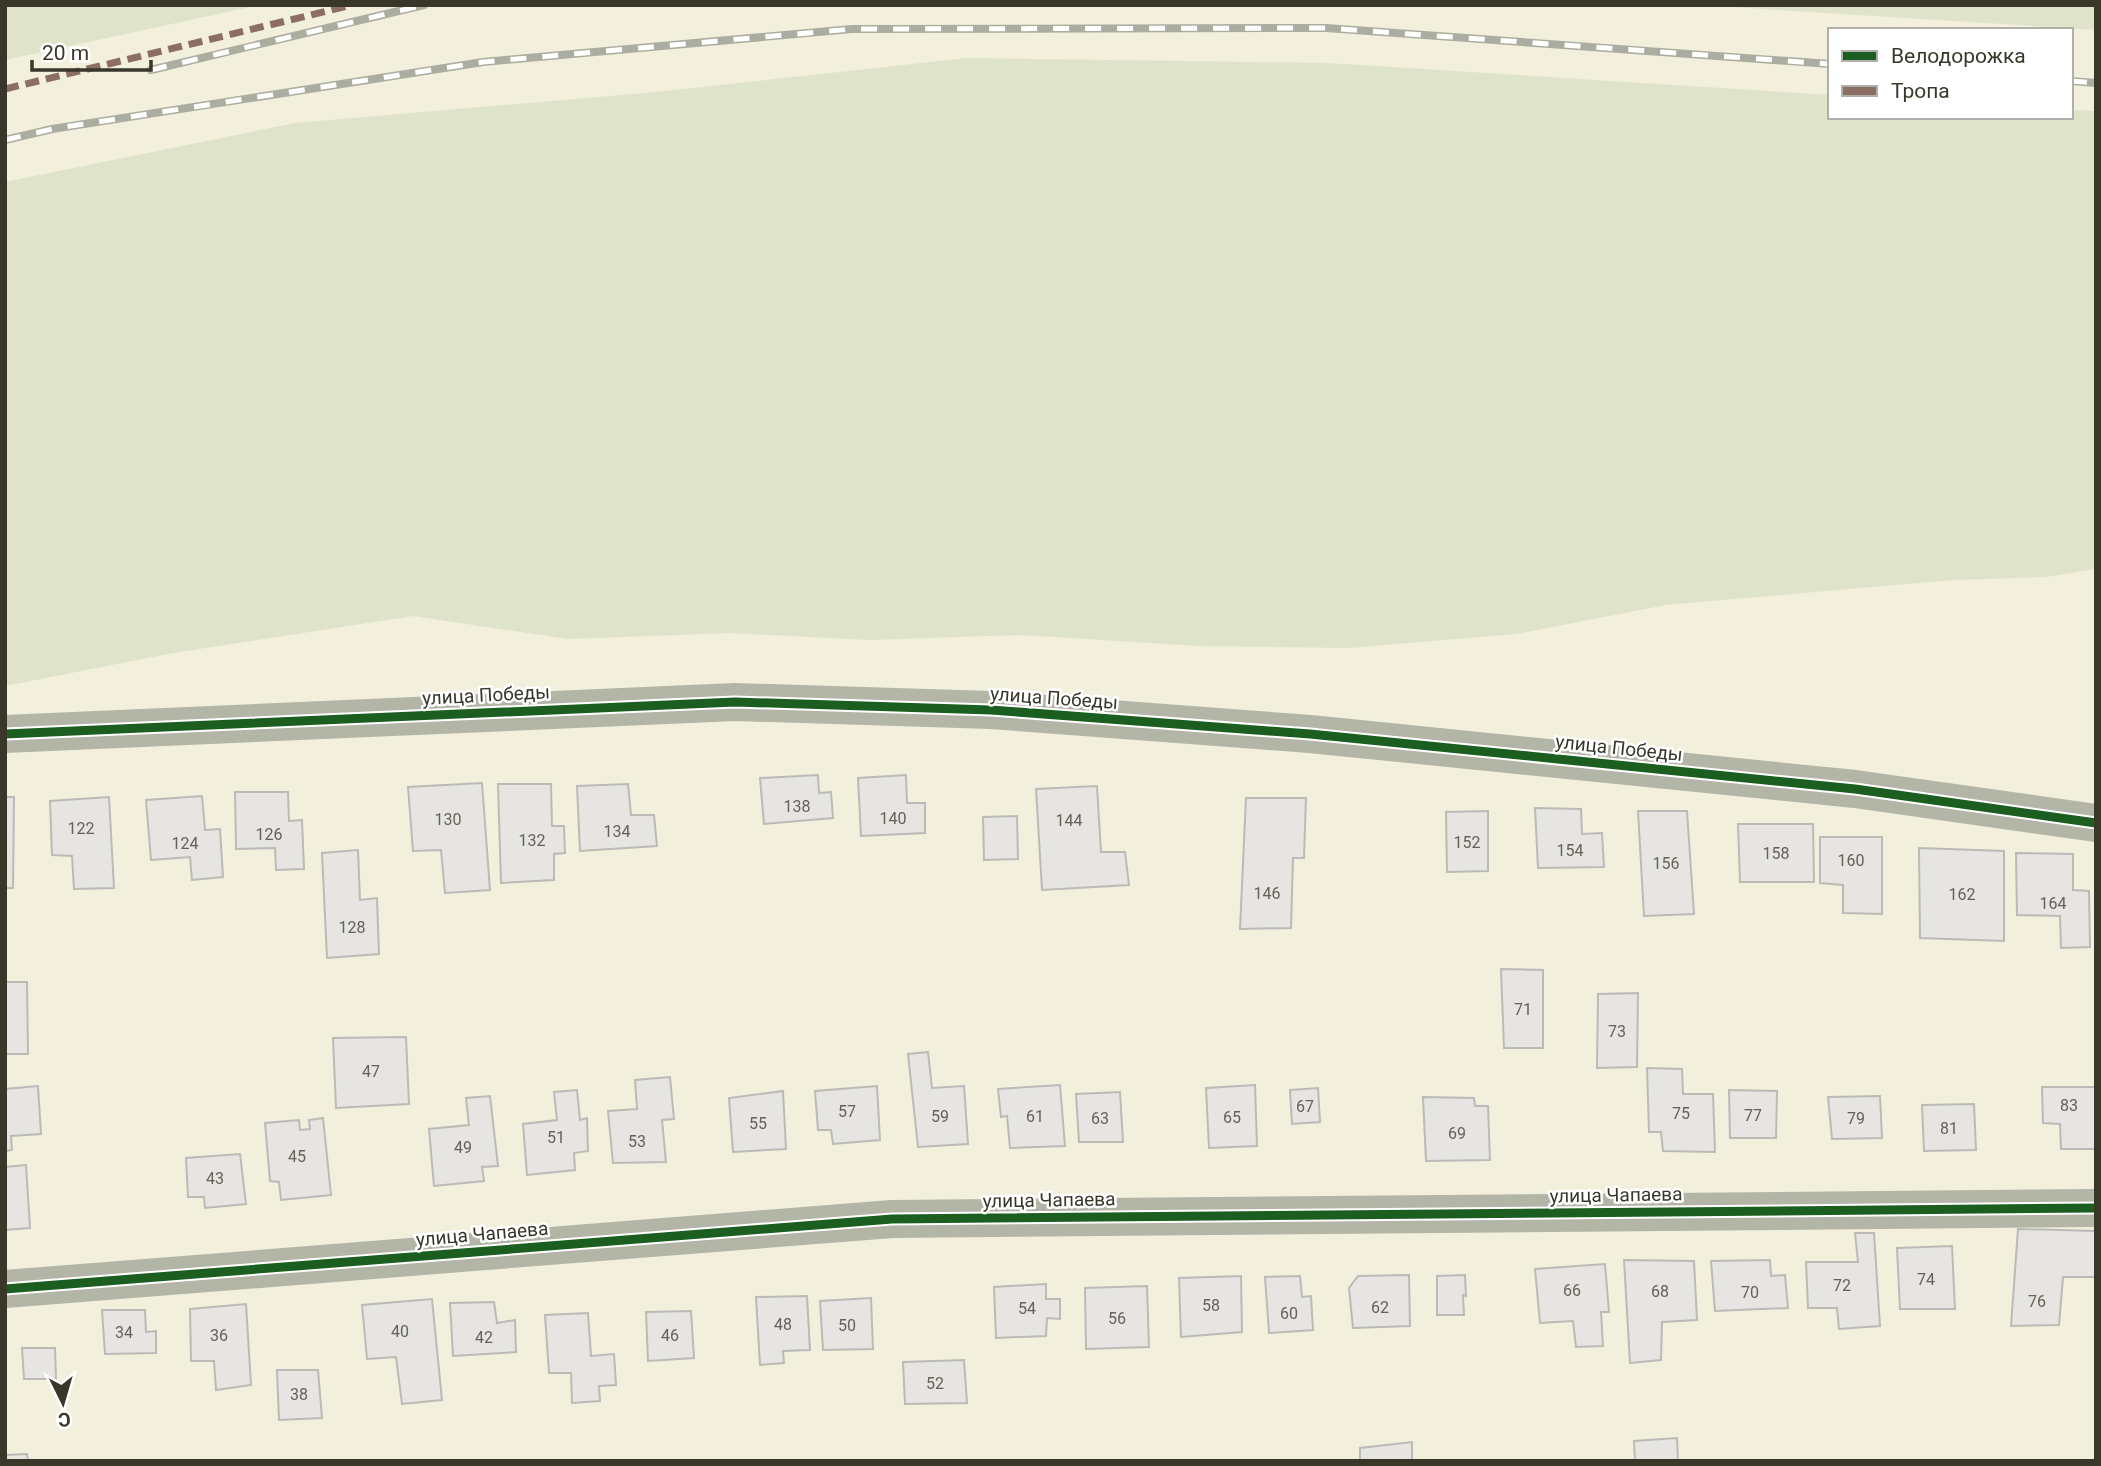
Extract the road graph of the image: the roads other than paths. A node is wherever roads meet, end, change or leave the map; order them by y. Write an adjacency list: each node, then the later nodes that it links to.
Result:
1 (5, 734): 2 (street, улица Победы)
2 (2096, 824)
3 (2096, 1208): 4 (street, улица Чапаева)
4 (5, 1290)

